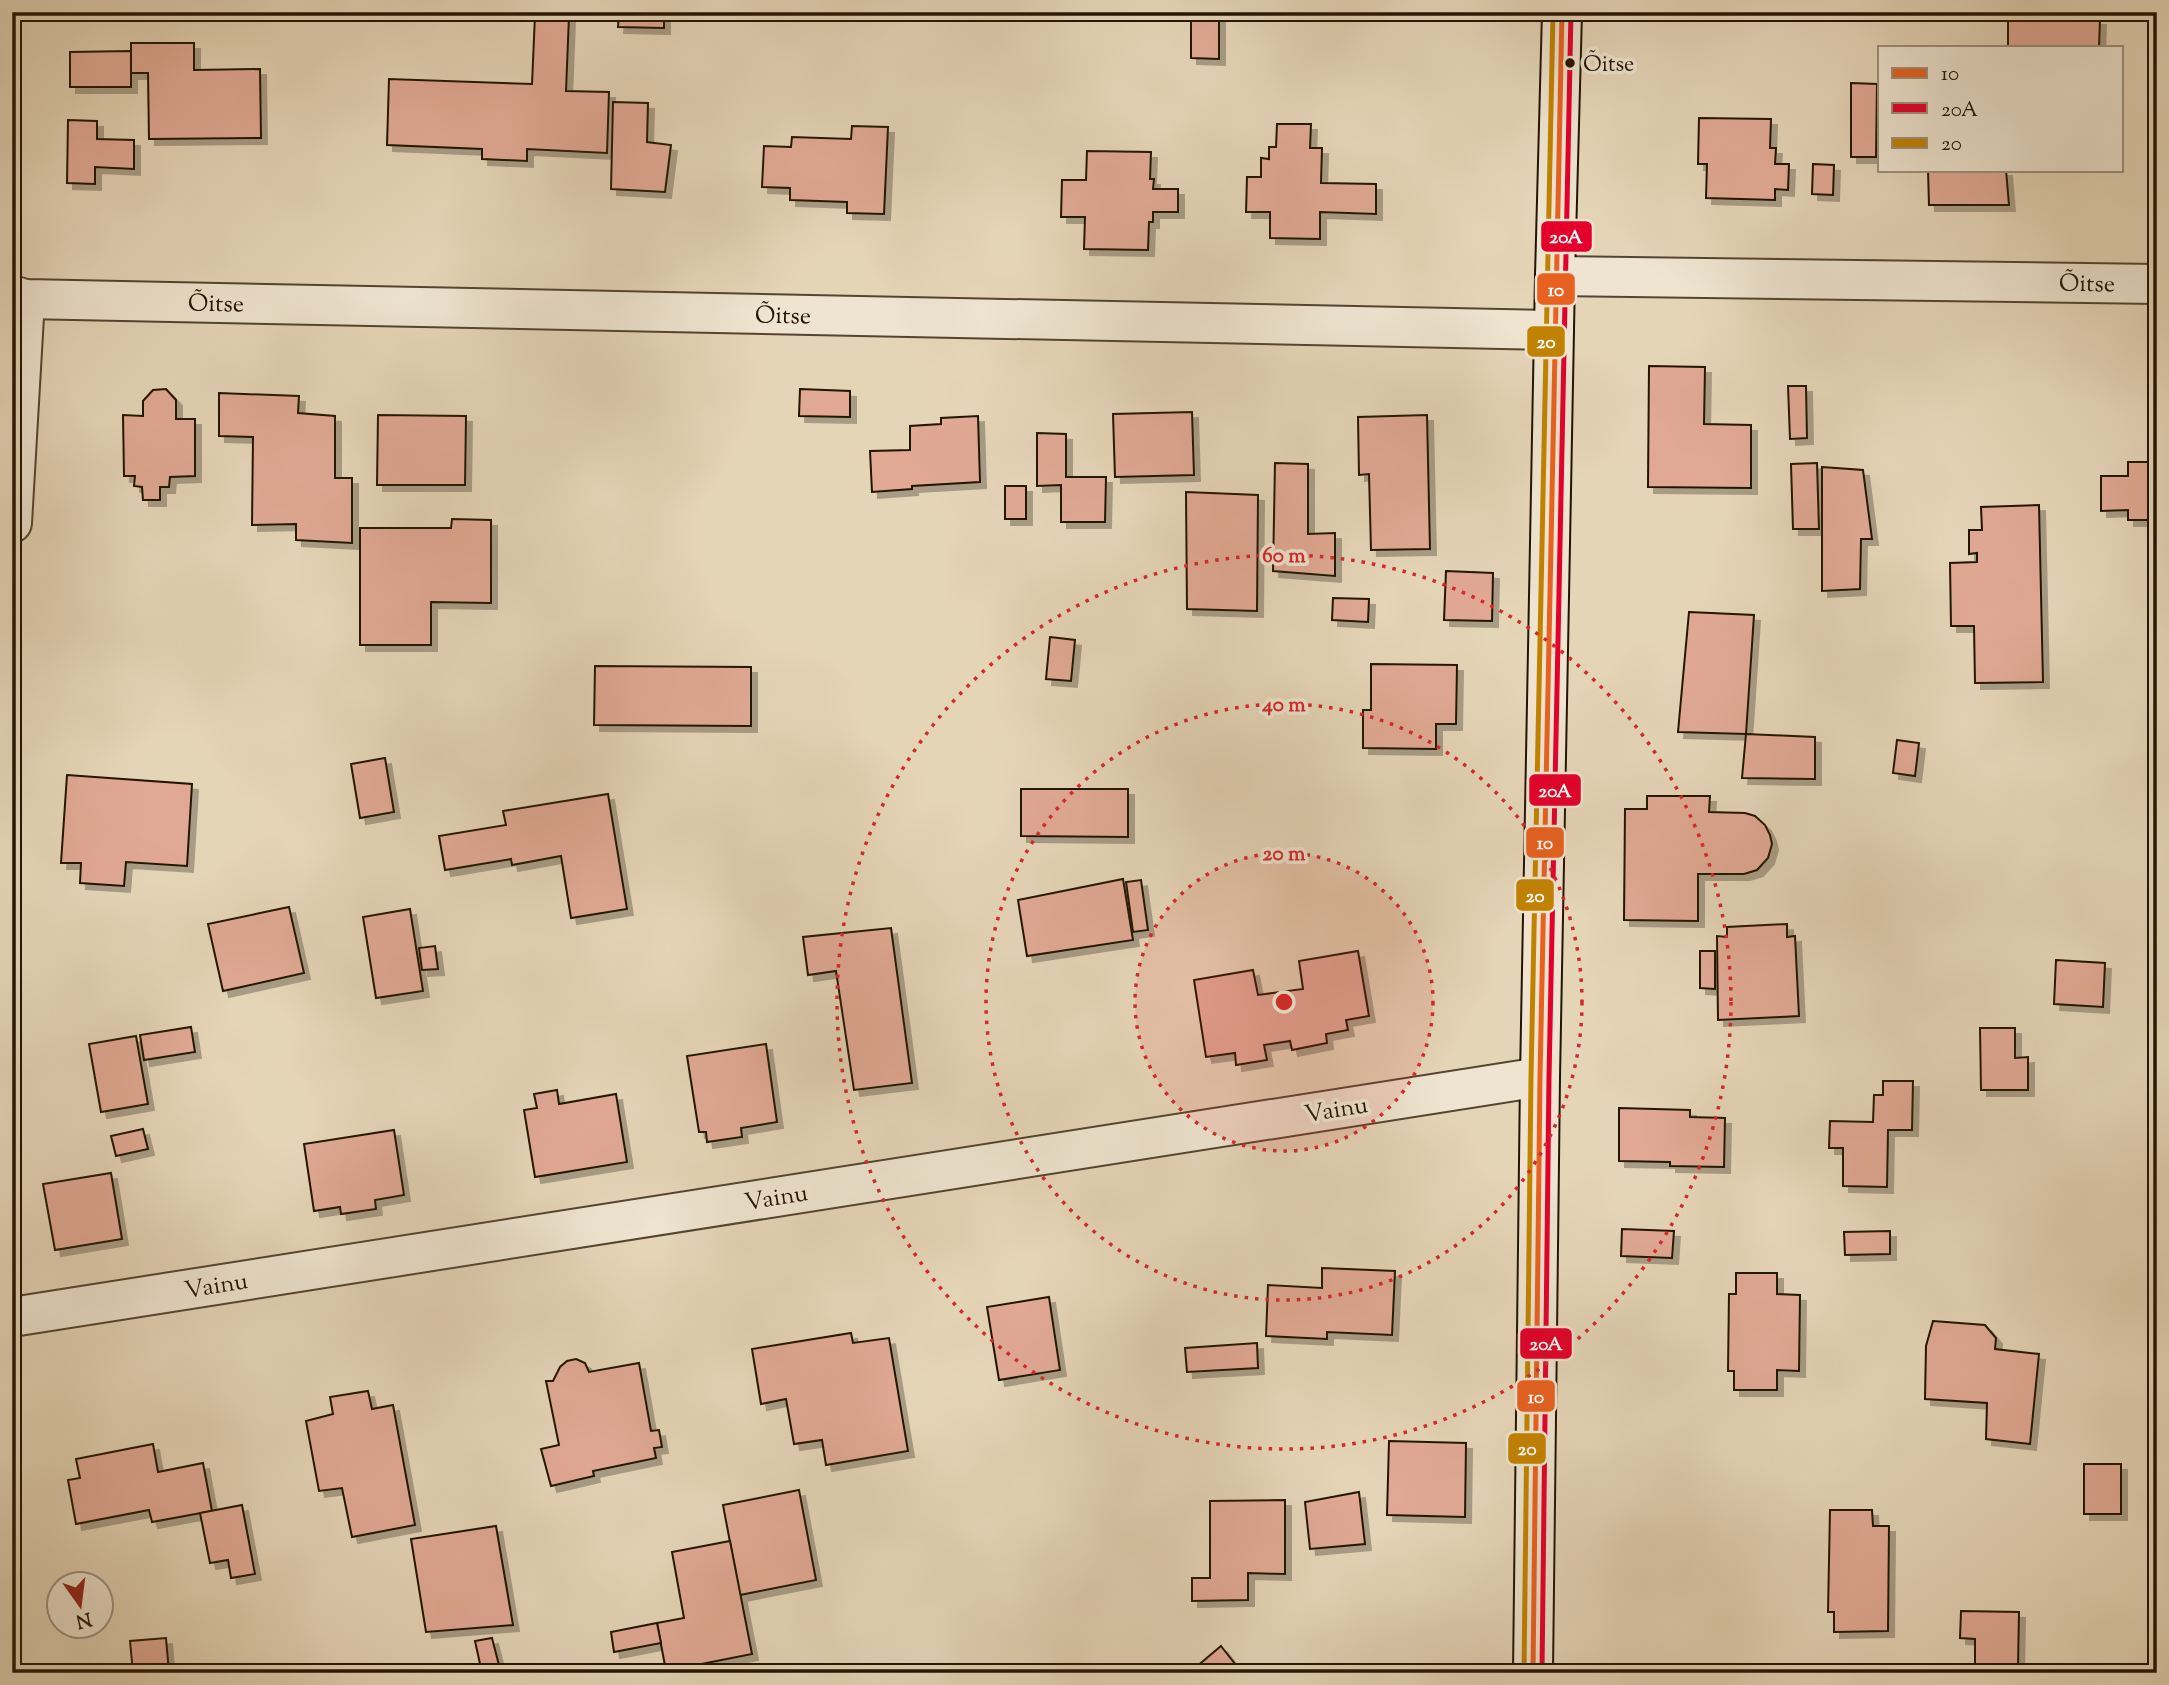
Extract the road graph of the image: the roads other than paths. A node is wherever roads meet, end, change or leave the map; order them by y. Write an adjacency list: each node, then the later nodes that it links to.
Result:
1 (1562, 12): 2 (street)
2 (1555, 276): 3 (street, Õitse); 5 (street)
3 (2157, 284)
4 (18, 297): 5 (street, Õitse); 6 (street)
5 (1554, 330): 7 (street)
6 (12, 523)
7 (1540, 1077): 8 (street, Vainu); 9 (street)
8 (12, 1317)
9 (1533, 1673)

